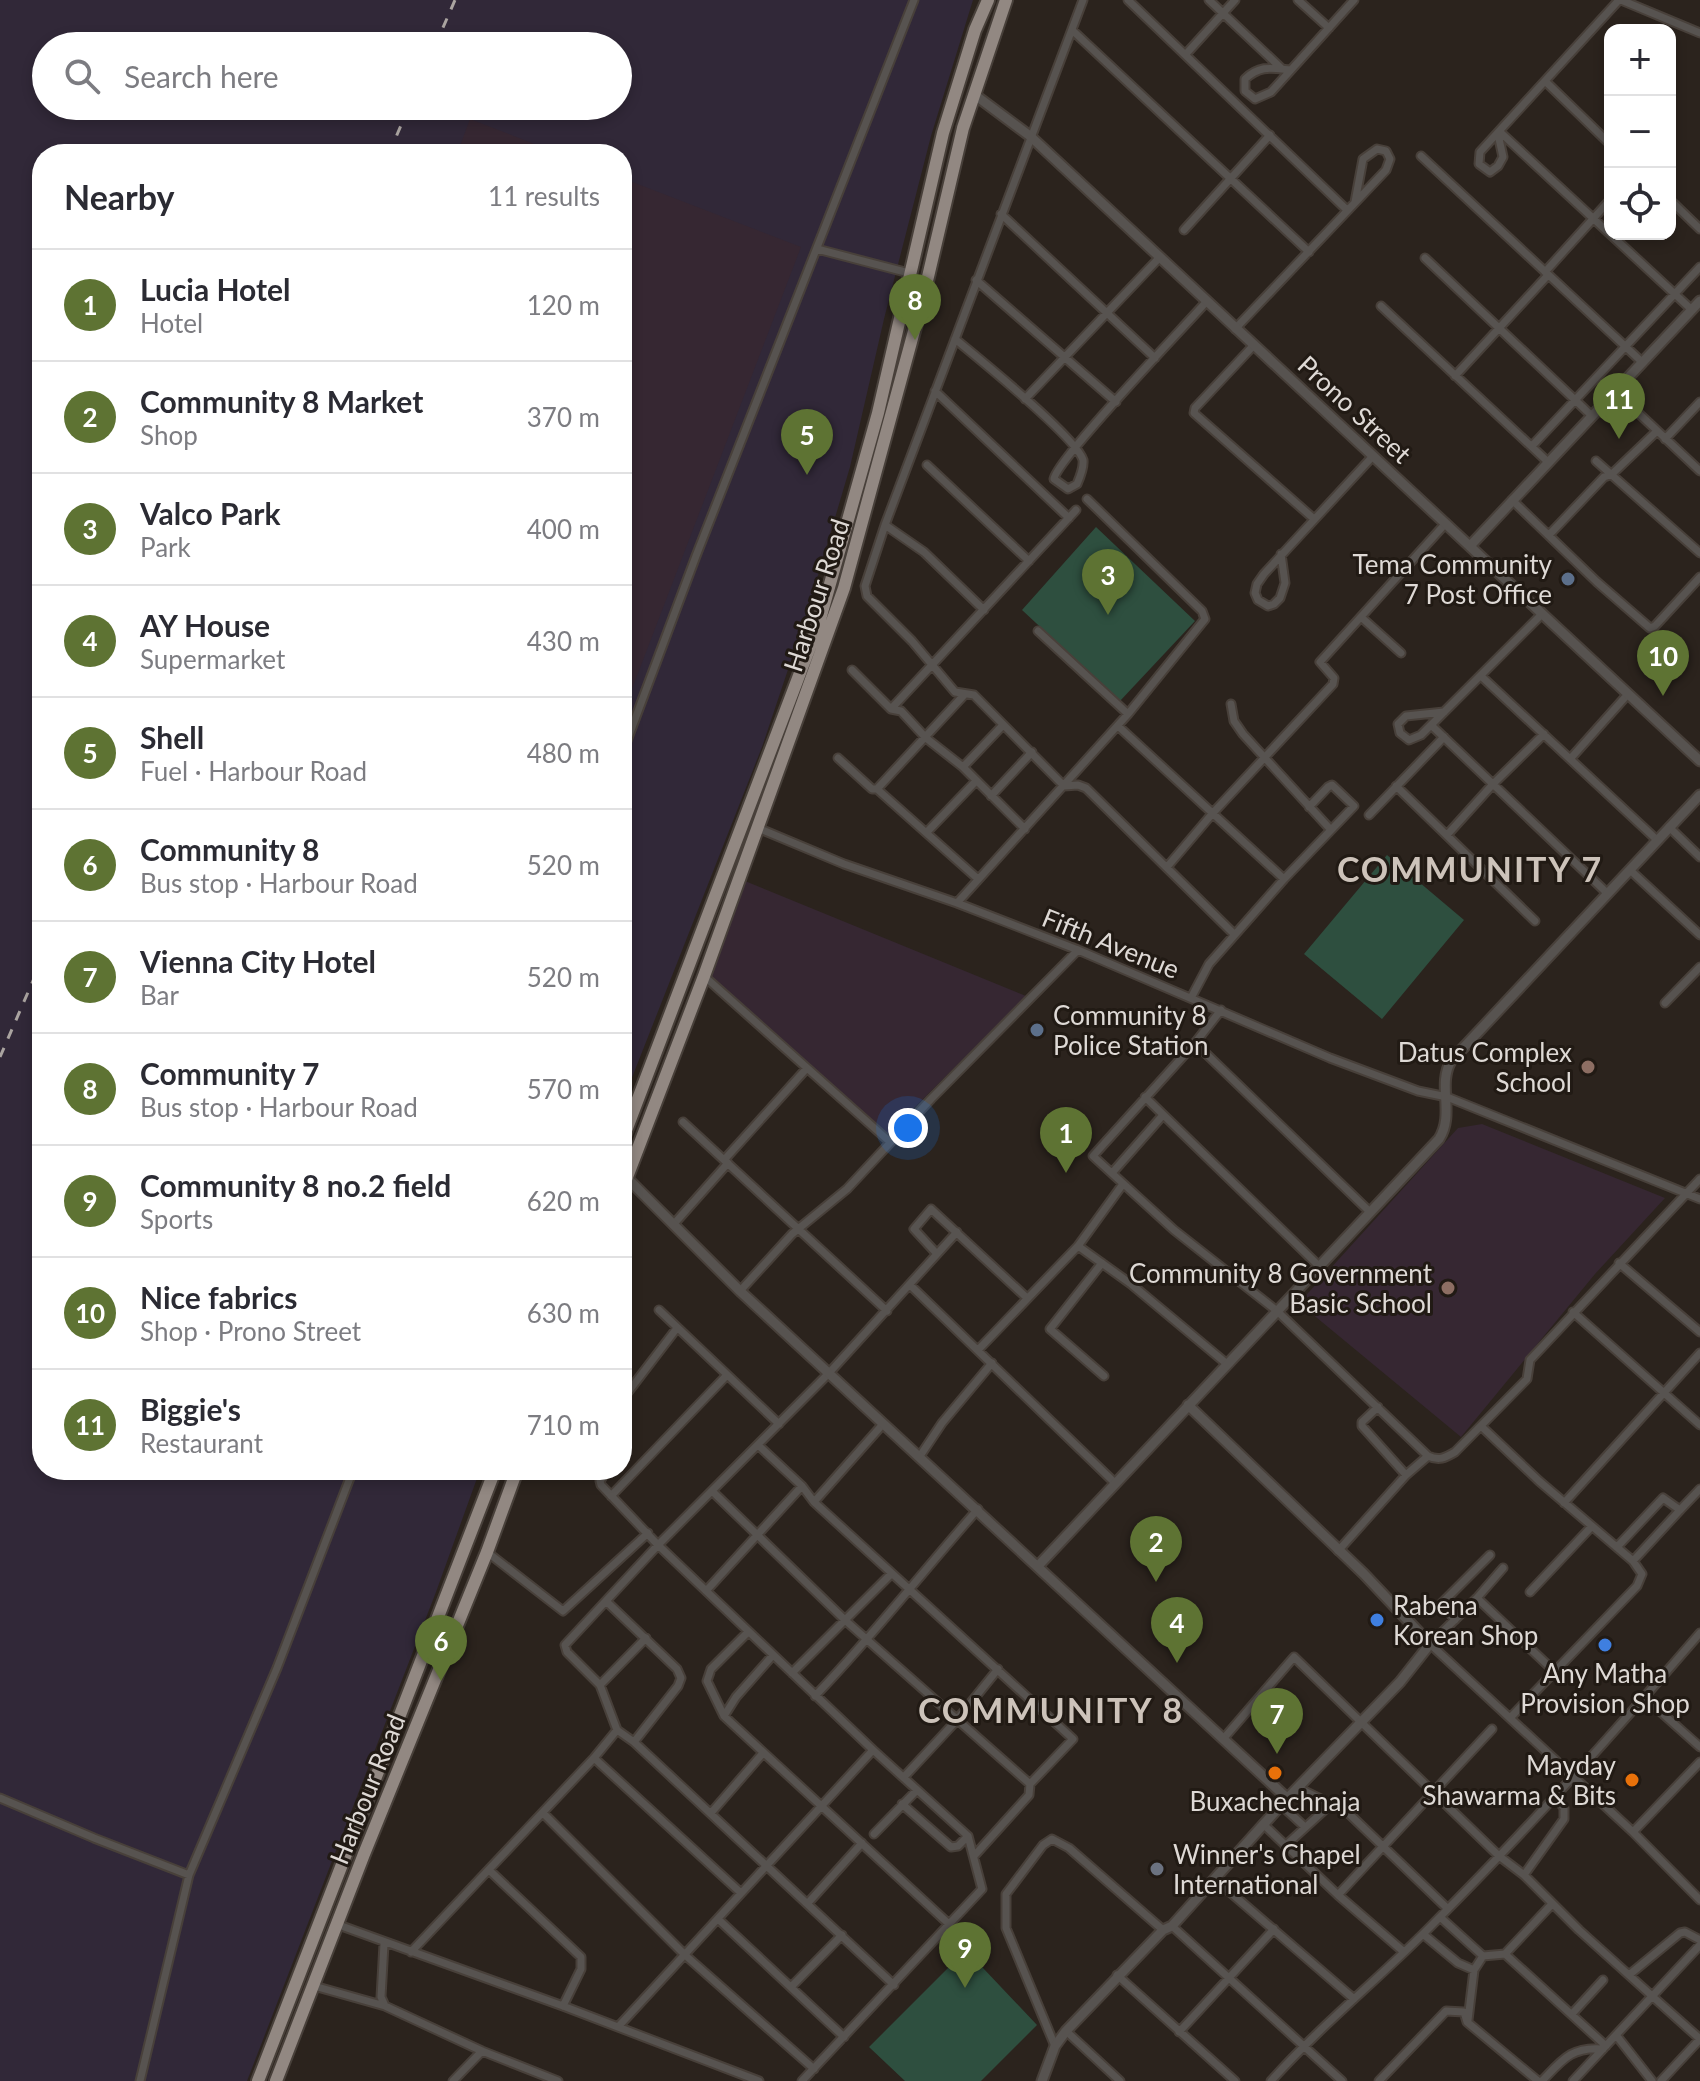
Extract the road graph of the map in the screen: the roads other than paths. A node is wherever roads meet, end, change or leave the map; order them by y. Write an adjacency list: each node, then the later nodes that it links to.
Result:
1 (914, 0): 33 (street)
2 (988, 0): 38 (highway, Harbour Road)
3 (1006, 0): 18 (highway, Harbour Road)
4 (1083, 0): 13 (street)
5 (1128, 0): 15 (street)
6 (1209, 0): 11 (street)
7 (1235, 0): 11 (street)
8 (1298, 0): 12 (street)
9 (1354, 0): 12 (street)
10 (1620, 0): 14 (street); 17 (street)
11 (1223, 14): 15 (street); 16 (street)
12 (1329, 28): 16 (street)
13 (1072, 30): 21 (street); 24 (street)
14 (1700, 33)
15 (1186, 54): 20 (street)
16 (1286, 70): 16 (street)
17 (1545, 81): 19 (street); 22 (street)
18 (975, 95): 21 (street, Prono Street); 124 (highway, Harbour Road)
19 (1499, 133): 19 (street); 30 (street)
20 (1270, 135): 24 (street); 28 (street)
21 (1030, 136): 29 (street); 35 (street, Prono Street)
22 (1604, 138)
23 (1421, 156): 39 (street)
24 (1230, 179): 32 (street); 34 (street)
25 (1355, 202): 25 (street); 28 (street)
26 (1676, 206): 31 (street)
27 (1604, 207): 30 (street)
28 (1347, 210): 34 (street)
29 (1001, 214): 40 (street); 46 (street)
30 (1593, 219): 39 (street); 41 (street)
31 (1700, 229)
32 (1184, 230)
33 (817, 249): 38 (street); 103 (street)
34 (1309, 252): 48 (street)
35 (1160, 257): 42 (street, Prono Street); 46 (street)
36 (1425, 258): 47 (street)
37 (1700, 267): 41 (street)
38 (909, 273): 151 (highway, Harbour Road)
39 (1547, 273): 47 (street); 51 (street)
40 (976, 280): 49 (street); 52 (street)
41 (1675, 294): 45 (street); 51 (street)
42 (1207, 301): 48 (street, Prono Street); 53 (street)
43 (1700, 301): 45 (street)
44 (1381, 306): 55 (street)
45 (1692, 310): 54 (street)
46 (1107, 312): 52 (street); 53 (street)
47 (1499, 328): 55 (street); 59 (street)
48 (1235, 329): 50 (street, Prono Street)
49 (955, 339): 56 (street); 58 (street)
50 (1253, 346): 67 (street, Prono Street); 77 (street)
51 (1626, 347): 54 (street); 59 (street)
52 (1065, 355): 58 (street); 60 (street)
53 (1155, 358): 60 (street)
54 (1642, 362): 57 (street)
55 (1455, 376): 65 (street)
56 (935, 391): 76 (street); 79 (street)
57 (1615, 391): 62 (street); 63 (street)
58 (1025, 399): 66 (street)
59 (1576, 400): 62 (street); 65 (street)
60 (1116, 402): 66 (street)
61 (1700, 402): 64 (street)
62 (1592, 416): 69 (street)
63 (1657, 431): 64 (street); 72 (street)
64 (1665, 439): 71 (street)
65 (1532, 446): 69 (street)
66 (1076, 447): 66 (street)
67 (1373, 456): 77 (street); 78 (street, Prono Street)
68 (1596, 461): 72 (street)
69 (1548, 462): 74 (street)
70 (927, 465): 84 (street)
71 (1700, 471)
72 (1612, 474): 80 (street); 82 (street)
73 (1087, 499): 99 (street)
74 (1512, 500): 80 (street); 81 (street)
75 (1076, 510): 76 (street)
76 (1069, 518): 84 (street)
77 (1314, 519): 83 (street)
78 (1446, 523): 81 (street, Prono Street); 88 (street)
79 (885, 525): 86 (street); 91 (street)
80 (1549, 535): 85 (street)
81 (1470, 546): 87 (street, Prono Street)
82 (1700, 553)
83 (1281, 554): 83 (street)
84 (1029, 561): 86 (street)
85 (1700, 577)
86 (984, 610): 91 (street)
87 (1542, 614): 93 (street); 94 (street, Prono Street)
88 (1361, 617): 90 (street); 110 (street)
89 (1038, 631): 99 (street)
90 (1401, 653)
91 (932, 666): 95 (street); 97 (street)
92 (852, 670): 97 (street)
93 (1481, 676): 98 (street); 104 (street)
94 (1628, 694): 109 (street); 111 (street, Prono Street)
95 (964, 695): 100 (street); 106 (street)
96 (1231, 704): 110 (street)
97 (891, 709): 106 (street)
98 (1444, 712): 101 (street); 101 (street)
99 (1128, 714): 102 (street)
100 (1003, 725): 107 (street); 112 (street)
101 (1431, 725): 105 (street)
102 (1118, 726): 115 (street); 121 (street)
103 (632, 727)
104 (1544, 734): 109 (street); 114 (street)
105 (1444, 737): 114 (street); 116 (street)
106 (926, 738): 112 (street); 117 (street)
107 (1032, 752): 115 (street); 119 (street)
108 (838, 758): 117 (street)
109 (1571, 758): 129 (street)
110 (1264, 760): 120 (street); 121 (street)
111 (1700, 761)
112 (963, 767): 113 (street)
113 (976, 781): 119 (street); 127 (street)
114 (1493, 784): 128 (street); 135 (street)
115 (1064, 786): 125 (street); 131 (street)
116 (1396, 786): 122 (street); 128 (street)
117 (877, 789): 127 (street)
118 (1700, 795): 123 (street)
119 (991, 796): 125 (street)
120 (1309, 807): 126 (street); 126 (street)
121 (1212, 814): 131 (street); 134 (street)
122 (1369, 815)
123 (1669, 827): 129 (street); 130 (street)
124 (758, 828): 136 (street, Fifth Avenue); 143 (highway, Harbour Road)
125 (1025, 829): 133 (street)
126 (1331, 830): 134 (street)
127 (927, 832): 133 (street)
128 (1447, 835): 137 (street)
129 (1657, 840): 132 (street)
130 (1700, 857)
131 (1167, 867): 140 (street)
132 (1630, 870): 135 (street); 139 (street)
133 (978, 879): 136 (street)
134 (1284, 879): 140 (street)
135 (1607, 893): 150 (street)
136 (957, 903): 141 (street, Fifth Avenue)
137 (1535, 921)
138 (1700, 922): 139 (street)
139 (1697, 932)
140 (1234, 934): 144 (street)
141 (1078, 950): 144 (street, Fifth Avenue); 154 (street)
142 (1700, 967): 145 (street)
143 (704, 976): 148 (street); 156 (highway, Harbour Road)
144 (1191, 998): 146 (street, Fifth Avenue)
145 (1665, 1003)
146 (1221, 1010): 147 (street); 150 (street, Fifth Avenue)
147 (1195, 1043): 149 (street); 163 (street)
148 (807, 1068): 154 (street); 155 (street)
149 (1145, 1097): 152 (street); 157 (street)
150 (1447, 1097): 161 (street, Fifth Avenue); 163 (street)
151 (632, 1115)
152 (1163, 1115): 157 (street); 171 (street)
153 (683, 1122): 155 (street)
154 (890, 1142): 165 (street)
155 (726, 1162): 164 (street); 165 (street)
156 (632, 1163)
157 (1112, 1173): 159 (street)
158 (1700, 1179): 161 (street)
159 (1123, 1184): 167 (street); 177 (street)
160 (632, 1191): 164 (street)
161 (1685, 1194): 162 (street, Fifth Avenue); 170 (street)
162 (1700, 1199)
163 (1370, 1212): 171 (street)
164 (673, 1225): 173 (street)
165 (798, 1228): 173 (street); 176 (street)
166 (957, 1232): 168 (street); 168 (street); 174 (street)
167 (1078, 1246): 169 (street); 174 (street)
168 (937, 1254): 172 (street)
169 (1102, 1263): 184 (street); 187 (street)
170 (1619, 1263): 178 (street); 180 (street)
171 (1320, 1267): 177 (street)
172 (910, 1285): 176 (street); 181 (street)
173 (740, 1291): 185 (street)
174 (1027, 1298): 181 (street)
175 (659, 1310): 179 (street)
176 (887, 1311): 185 (street)
177 (1277, 1311): 184 (street); 191 (street)
178 (1573, 1312): 189 (street); 195 (street)
179 (677, 1328): 186 (street); 188 (street)
180 (1700, 1332)
181 (978, 1350): 183 (street)
182 (1700, 1353): 189 (street)
183 (992, 1363): 197 (street); 206 (street)
184 (1227, 1364): 190 (street)
185 (829, 1373): 192 (street); 193 (street)
186 (727, 1375): 192 (street); 199 (street)
187 (1104, 1376)
188 (632, 1387)
189 (1665, 1392): 194 (street); 212 (street)
190 (1188, 1405): 206 (street); 220 (street)
191 (1378, 1407): 198 (street); 200 (street)
192 (779, 1424): 196 (street)
193 (883, 1424): 197 (street); 211 (street)
194 (1700, 1425)
195 (1482, 1427): 198 (street); 212 (street)
196 (758, 1445): 207 (street); 209 (street)
197 (920, 1456): 213 (street)
198 (1428, 1456): 200 (street)
199 (632, 1474)
200 (1406, 1475): 220 (street)
201 (349, 1480): 285 (street)
202 (491, 1480): 336 (highway, Harbour Road)
203 (513, 1480): 221 (highway, Harbour Road)
204 (601, 1480): 210 (street)
205 (626, 1480): 210 (street)
206 (1115, 1483): 224 (street)
207 (802, 1486): 211 (street); 217 (street)
208 (1700, 1489): 214 (street)
209 (713, 1492): 217 (street); 218 (street)
210 (611, 1496): 216 (street)
211 (814, 1502): 226 (street)
212 (1564, 1503): 215 (street)
213 (978, 1509): 224 (street); 227 (street)
214 (1680, 1510): 219 (street); 223 (street)
215 (1592, 1526): 219 (street); 229 (street)
216 (648, 1533): 218 (street); 221 (street)
217 (756, 1536): 228 (street); 233 (street)
218 (658, 1545): 228 (street); 231 (street)
219 (1617, 1547): 223 (street)
220 (1338, 1551): 238 (street)
221 (487, 1552): 296 (highway, Harbour Road)
222 (1490, 1555): 232 (street)
223 (1633, 1561): 241 (street)
224 (1038, 1566): 252 (street)
225 (1503, 1568): 230 (street)
226 (891, 1574): 227 (street); 233 (street)
227 (909, 1587): 237 (street); 240 (street)
228 (706, 1591): 234 (street)
229 (1530, 1592)
230 (1477, 1598): 232 (street); 241 (street)
231 (607, 1602): 236 (street); 243 (street)
232 (1455, 1620): 238 (street)
233 (846, 1621): 237 (street); 242 (street)
234 (748, 1632): 239 (street); 246 (street)
235 (1700, 1633): 245 (street)
236 (646, 1638): 243 (street); 253 (street)
237 (869, 1641): 244 (street); 248 (street)
238 (1430, 1644): 247 (street); 249 (street)
239 (773, 1655): 242 (street); 246 (street)
240 (998, 1669): 248 (street); 261 (street)
241 (1555, 1672): 247 (street)
242 (792, 1673): 244 (street)
243 (600, 1685): 251 (street)
244 (815, 1696): 255 (street)
245 (1644, 1697): 254 (street); 259 (street)
246 (724, 1716): 256 (street)
247 (1510, 1718): 259 (street)
248 (956, 1721): 260 (street); 261 (street)
249 (1361, 1723): 252 (street); 262 (street); 264 (street)
250 (1492, 1729): 264 (street)
251 (617, 1730): 253 (street); 257 (street)
252 (1224, 1738): 267 (street)
253 (634, 1742): 272 (street)
254 (1700, 1747)
255 (873, 1750): 260 (street); 270 (street)
256 (763, 1753): 270 (street); 272 (street)
257 (594, 1758): 271 (street); 288 (street)
258 (1700, 1762): 275 (street)
259 (1572, 1776): 265 (street); 275 (street)
260 (904, 1777): 263 (street)
261 (1030, 1784): 281 (street)
262 (1298, 1788): 267 (street); 269 (street)
263 (917, 1790): 268 (street); 277 (street)
264 (1432, 1791): 279 (street); 282 (street)
265 (1556, 1797): 282 (street); 286 (street)
266 (0, 1798): 285 (street)
267 (1284, 1802): 273 (street); 274 (street)
268 (902, 1804): 276 (street); 277 (street)
269 (1331, 1804): 274 (street); 279 (street)
270 (822, 1806): 278 (street); 283 (street)
271 (543, 1813): 284 (street); 307 (street)
272 (711, 1813): 283 (street)
273 (1263, 1824): 280 (street); 287 (street)
274 (1305, 1827): 280 (street)
275 (1633, 1832): 290 (street)
276 (874, 1834)
277 (968, 1836): 281 (street)
278 (862, 1843): 291 (street); 297 (street)
279 (1383, 1845): 289 (street); 293 (street)
280 (1285, 1846): 289 (street)
281 (974, 1856): 297 (street)
282 (1499, 1856): 286 (street); 293 (street)
283 (767, 1864): 288 (street); 291 (street)
284 (489, 1870): 304 (street); 320 (street)
285 (189, 1875): 335 (street)
286 (1524, 1875): 292 (street)
287 (1216, 1880): 298 (street); 299 (street)
288 (741, 1893): 295 (street)
289 (1338, 1895): 305 (street)
290 (1700, 1900)
291 (808, 1903): 301 (street)
292 (1552, 1904): 306 (street); 311 (street)
293 (1448, 1909): 294 (street)
294 (1440, 1917): 300 (street); 308 (street)
295 (718, 1919): 307 (street); 316 (street)
296 (336, 1924): 303 (street); 315 (highway, Harbour Road)
297 (950, 1925): 314 (street)
298 (1168, 1928): 310 (street); 312 (street); 330 (street)
299 (1274, 1929): 312 (street); 318 (street)
300 (1423, 1934): 305 (street); 309 (street)
301 (842, 1935): 314 (street); 316 (street)
302 (1700, 1942): 311 (street); 317 (street)
303 (384, 1944): 304 (street); 319 (street)
304 (411, 1952): 320 (street)
305 (1404, 1952): 318 (street)
306 (1505, 1954): 308 (street); 321 (street)
307 (685, 1955): 323 (street); 333 (street)
308 (1483, 1956): 309 (street)
309 (1474, 1970): 322 (street)
310 (1117, 1975): 324 (street); 325 (street)
311 (1629, 1975): 317 (street)
312 (1228, 1977): 325 (street); 329 (street)
313 (1603, 1980): 321 (street)
314 (894, 1985): 327 (street)
315 (314, 1986): 319 (street); 334 (highway, Harbour Road)
316 (791, 1987): 327 (street)
317 (1652, 1995): 326 (street); 328 (street)
318 (1354, 1999): 329 (street)
319 (385, 2006): 332 (street)
320 (563, 2006): 323 (street)
321 (1572, 2014): 331 (street)
322 (1467, 2022): 346 (street); 347 (street)
323 (618, 2027): 339 (street)
324 (1066, 2031): 330 (street); 342 (street)
325 (1179, 2032): 343 (street)
326 (1616, 2035): 331 (street); 349 (street)
327 (844, 2037): 333 (street)
328 (1700, 2039): 350 (street)
329 (1303, 2045): 344 (street); 345 (street)
330 (1055, 2046): 341 (street)
331 (1604, 2047): 347 (street); 348 (street)
332 (482, 2051): 337 (street); 338 (street)
333 (814, 2069): 340 (street)
334 (282, 2078)
335 (140, 2081)
336 (258, 2081)
337 (453, 2081)
338 (558, 2081)
339 (759, 2081)
340 (802, 2081)
341 (1042, 2081)
342 (1120, 2081)
343 (1235, 2081)
344 (1271, 2081)
345 (1342, 2081)
346 (1379, 2081)
347 (1540, 2081)
348 (1573, 2081)
349 (1652, 2081)
350 (1661, 2081)

